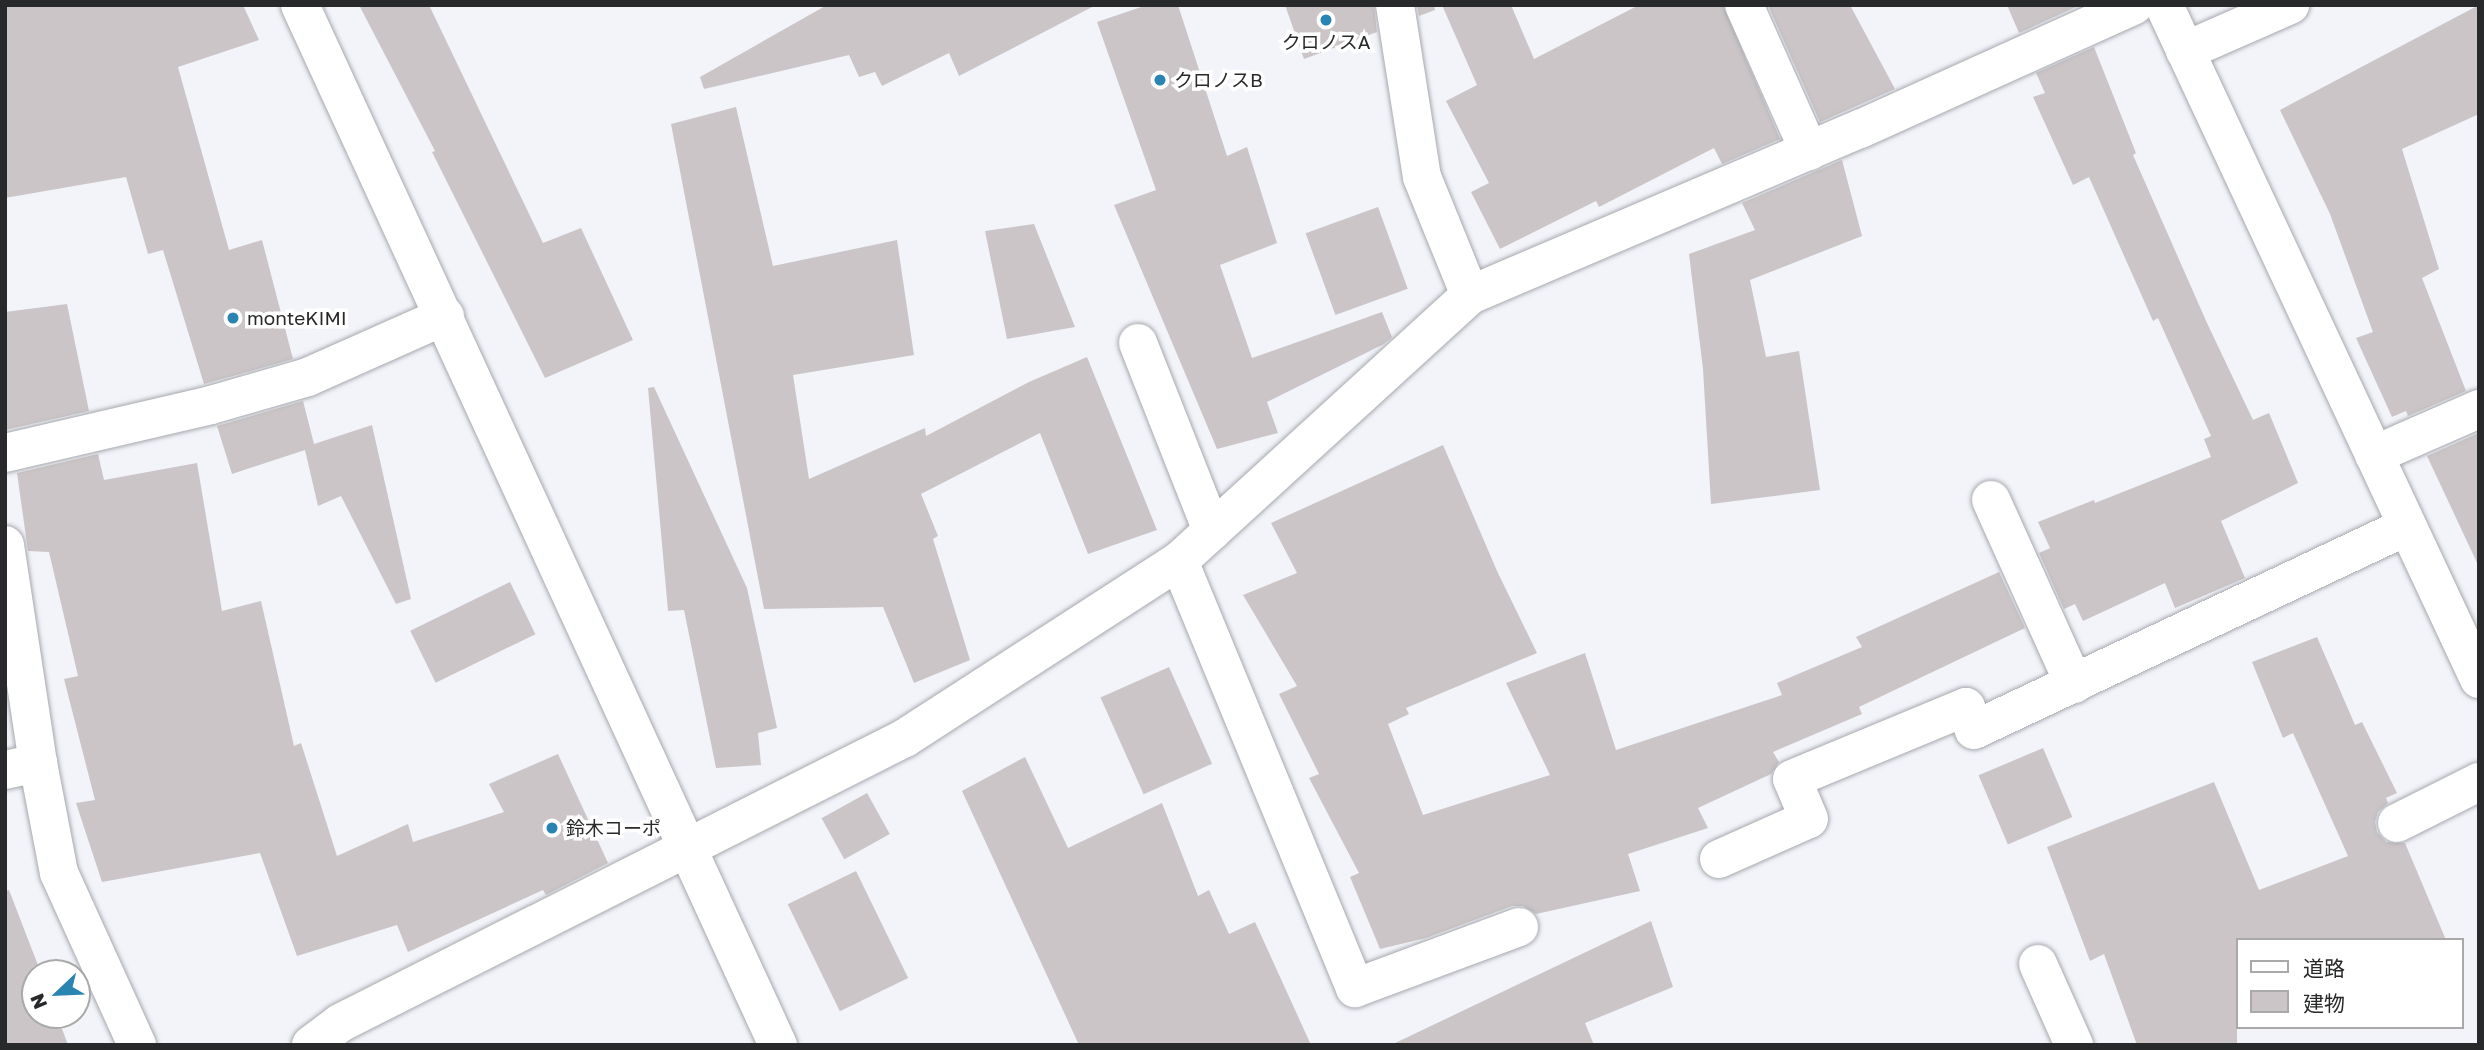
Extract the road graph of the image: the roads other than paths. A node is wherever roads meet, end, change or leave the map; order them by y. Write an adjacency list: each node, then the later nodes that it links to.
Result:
1 (300, 5): 10 (street)
2 (1395, 5): 9 (street)
3 (1744, 5): 8 (street)
4 (2134, 5): 8 (street)
5 (2164, 5): 7 (street)
6 (2290, 5): 7 (street)
7 (2185, 51): 14 (street)
8 (1809, 150): 9 (street)
9 (1470, 295): 17 (street)
10 (445, 316): 13 (street); 25 (street)
11 (1138, 343): 17 (street)
12 (2479, 409): 14 (street)
13 (5, 453)
14 (2374, 456): 16 (street)
15 (1992, 500): 21 (street)
16 (2407, 526): 20 (street); 21 (street)
17 (1212, 531): 19 (street)
18 (5, 545): 22 (street)
19 (1179, 561): 25 (street); 27 (street)
20 (2479, 679)
21 (2074, 684): 26 (street)
22 (22, 766): 29 (street)
23 (2479, 782): 24 (street)
24 (2397, 823)
25 (687, 847): 30 (street); 31 (street)
26 (1719, 859)
27 (1519, 927)
28 (2038, 964): 32 (street)
29 (137, 1045)
30 (311, 1045)
31 (778, 1045)
32 (2074, 1045)

